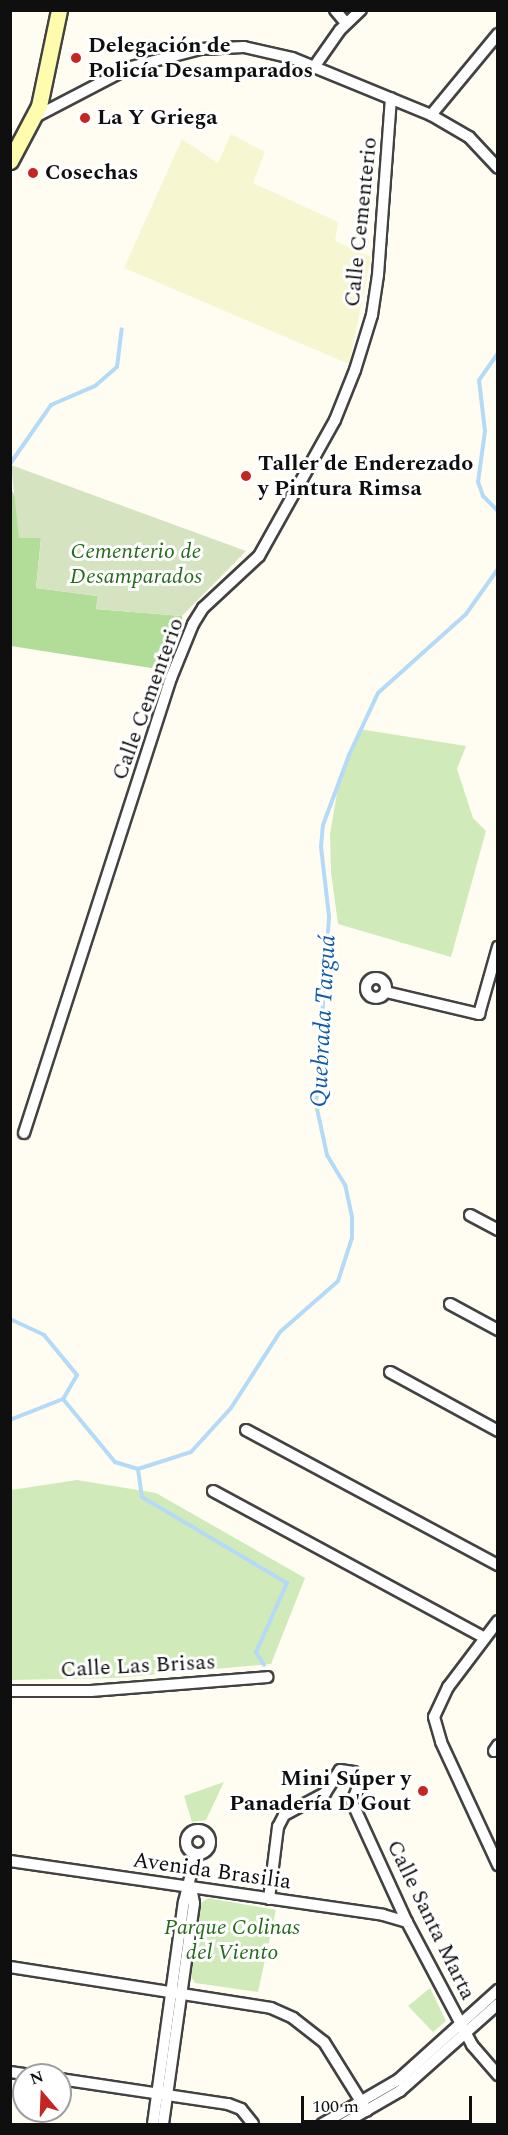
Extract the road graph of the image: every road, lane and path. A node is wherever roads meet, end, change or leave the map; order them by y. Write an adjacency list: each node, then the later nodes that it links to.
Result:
1 (59, 10): 9 (main road)
2 (335, 10): 4 (street)
3 (361, 10): 4 (street)
4 (346, 23): 6 (street)
5 (498, 34): 8 (street)
6 (314, 68): 7 (street); 9 (street)
7 (391, 98): 8 (street); 14 (street, Calle Cementerio)
8 (431, 115): 11 (street)
9 (35, 117): 10 (main road)
10 (10, 161)
11 (498, 168)
12 (498, 947): 13 (street)
13 (386, 992)
14 (24, 1133)
15 (470, 1215): 16 (street)
16 (498, 1230)
17 (450, 1304): 18 (street)
18 (498, 1330)
19 (390, 1372): 21 (street)
20 (246, 1430): 23 (street)
21 (498, 1431)
22 (213, 1491): 25 (street)
23 (498, 1565)
24 (498, 1621): 25 (street)
25 (485, 1638): 30 (street)
26 (267, 1677): 27 (street, Calle Las Brisas)
27 (10, 1690)
28 (196, 1854): 31 (street)
29 (10, 1862): 31 (street, Avenida Brasilia)
30 (498, 1865)
31 (191, 1888): 32 (street, Avenida Brasilia); 36 (street)
32 (269, 1899): 33 (street, Avenida Brasilia); 33 (street, Calle Santa Marta)
33 (407, 1922): 38 (street, Calle Santa Marta)
34 (10, 1967): 36 (street)
35 (498, 1990): 38 (street)
36 (177, 1991): 41 (street); 42 (street)
37 (498, 2004): 38 (street)
38 (463, 2028): 39 (street, Calle Santa Marta); 42 (street)
39 (498, 2075)
40 (72, 2081): 41 (street)
41 (163, 2094): 43 (street); 44 (street); 45 (street)
42 (364, 2107): 46 (street); 47 (street)
43 (153, 2124)
44 (163, 2124)
45 (253, 2124)
46 (322, 2124)
47 (343, 2124)

